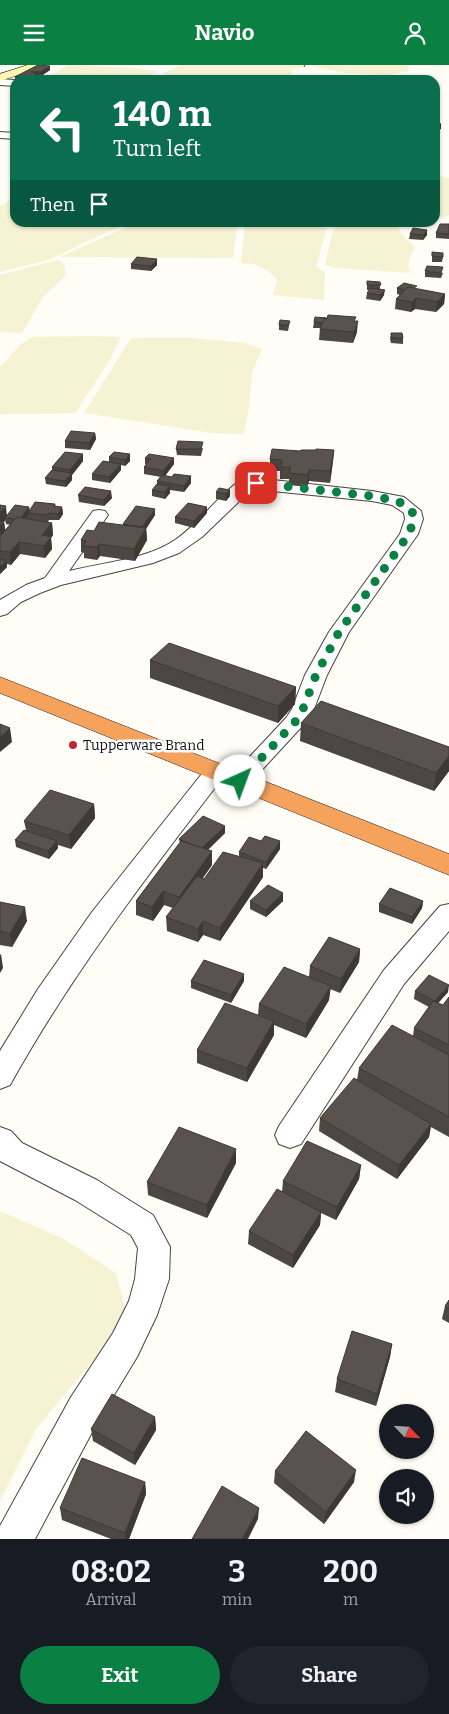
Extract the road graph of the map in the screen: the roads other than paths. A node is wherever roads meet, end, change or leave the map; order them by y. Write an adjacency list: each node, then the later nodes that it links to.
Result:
1 (38, 65): 2 (street)
2 (13, 75)
3 (100, 515): 4 (street)
4 (52, 582): 5 (street); 8 (street)
5 (0, 610)
6 (0, 685): 7 (highway)
7 (216, 771): 8 (highway); 11 (street)
8 (240, 781): 9 (highway)
9 (449, 865)
10 (449, 913): 12 (street)
11 (0, 1077)
12 (290, 1135)
13 (0, 1140): 14 (street)
14 (14, 1539)

